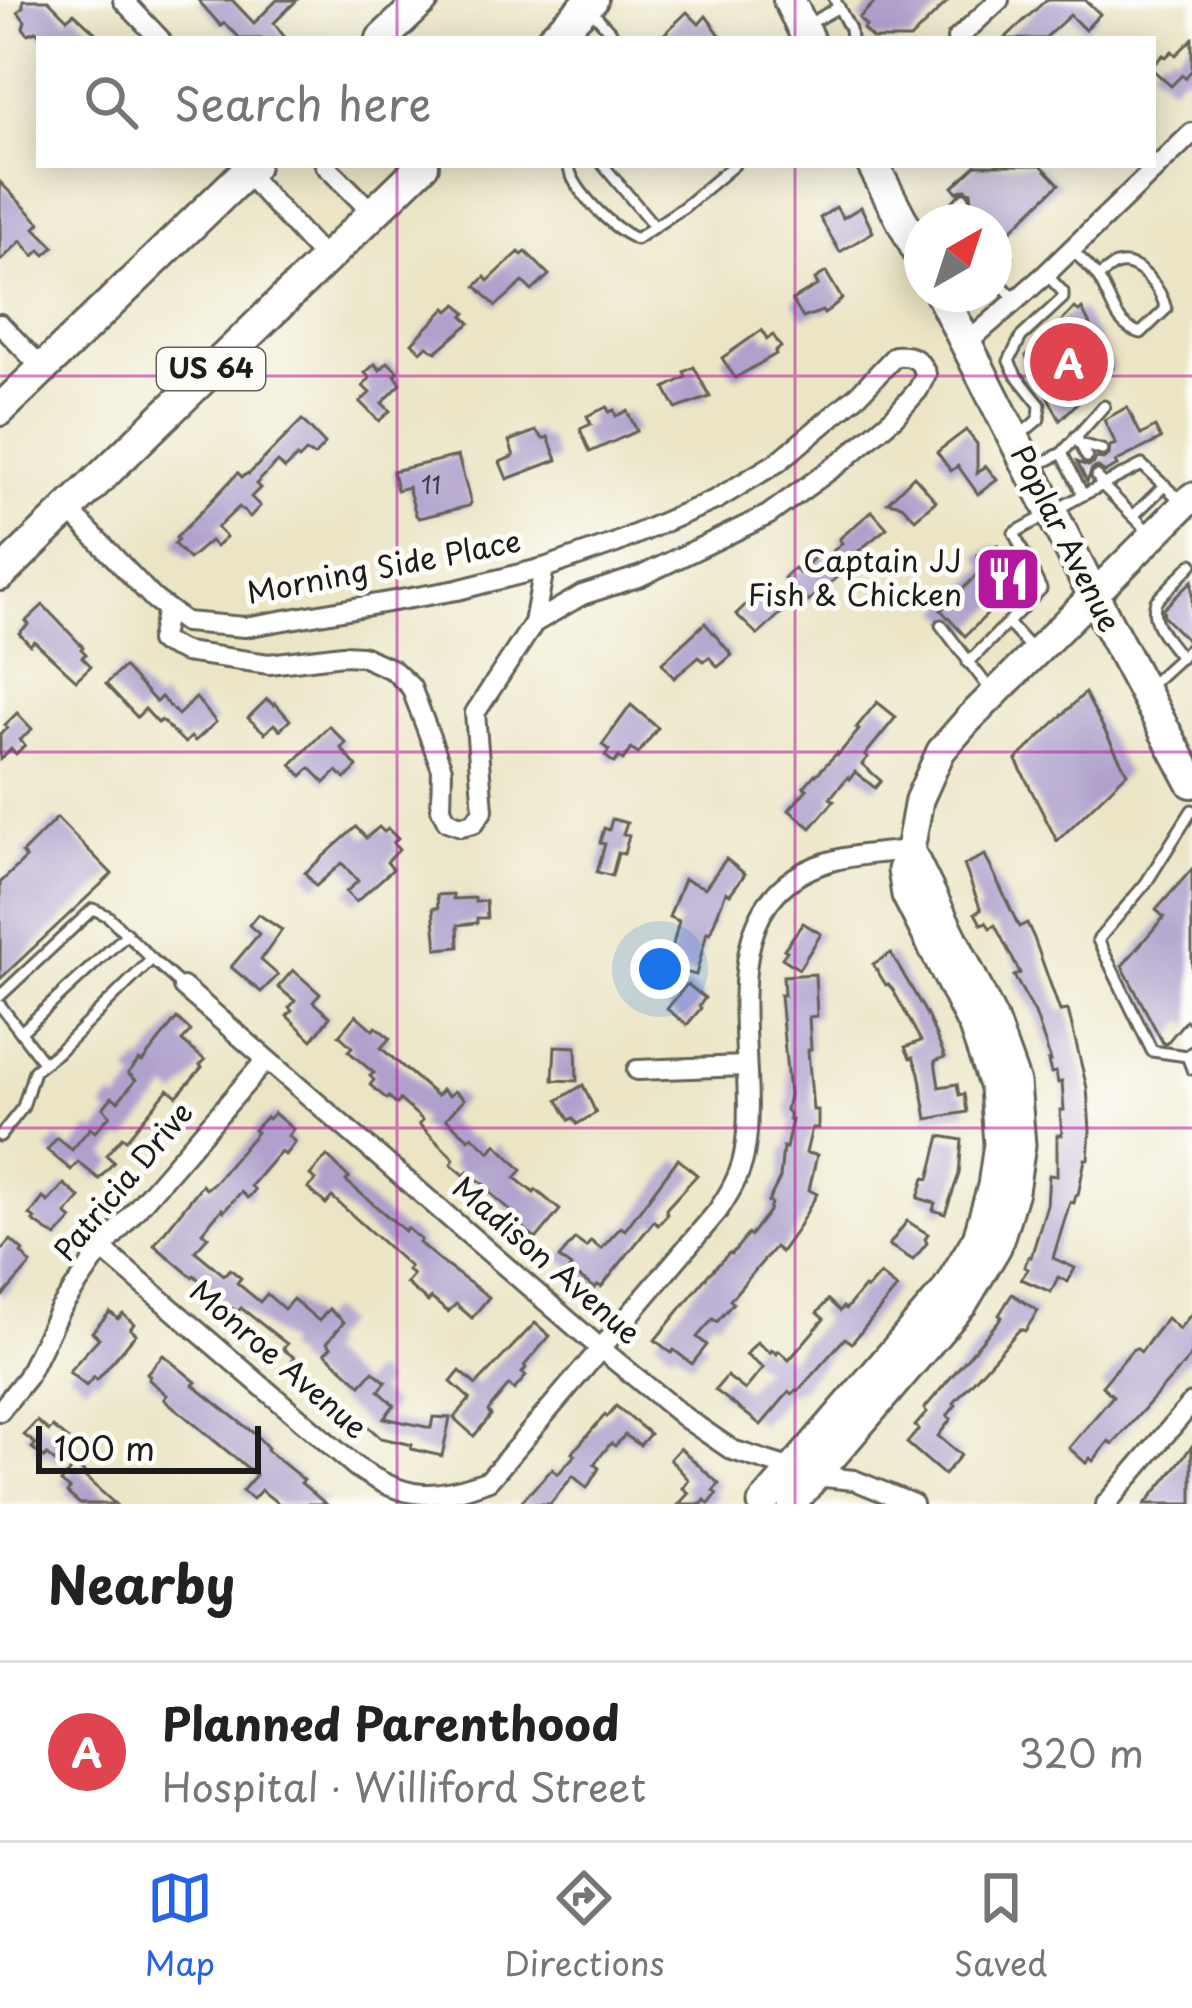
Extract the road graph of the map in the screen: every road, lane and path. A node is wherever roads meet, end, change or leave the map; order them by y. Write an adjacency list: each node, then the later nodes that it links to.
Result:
1 (123, 0): 7 (street)
2 (423, 0): 8 (main road)
3 (999, 0): 12 (street)
4 (590, 3): 9 (main road); 10 (lane)
5 (837, 4): 6 (lane); 11 (lane)
6 (800, 22)
7 (157, 36)
8 (385, 36)
9 (555, 36)
10 (614, 36)
11 (851, 36)
12 (960, 36)
13 (1192, 133): 21 (street)
14 (328, 168): 25 (street)
15 (420, 168): 25 (main road, US 64)
16 (569, 168): 27 (lane)
17 (606, 168): 27 (lane)
18 (730, 168): 27 (lane)
19 (875, 168): 26 (main road)
20 (1155, 168): 28 (street)
21 (1156, 168)
22 (249, 169): 29 (street); 37 (main road)
23 (964, 198): 24 (lane)
24 (958, 204)
25 (375, 214): 29 (main road, US 64)
26 (904, 220)
27 (655, 226)
28 (1071, 249): 30 (street); 31 (lane)
29 (326, 259): 49 (main road, US 64)
30 (1046, 274): 33 (street); 40 (lane)
31 (1098, 277): 31 (lane)
32 (1012, 295): 33 (lane)
33 (1016, 300): 36 (street)
34 (951, 312): 36 (main road, Poplar Avenue)
35 (0, 324): 37 (street)
36 (967, 343): 40 (main road, Poplar Avenue)
37 (43, 368): 39 (main road)
38 (1104, 406): 41 (lane)
39 (0, 410)
40 (1014, 439): 45 (main road, Poplar Avenue)
41 (1078, 440): 42 (lane); 43 (lane); 44 (lane)
42 (1102, 450)
43 (1062, 453): 45 (lane); 47 (lane)
44 (1087, 457)
45 (1030, 469): 50 (main road, Poplar Avenue)
46 (1100, 481): 47 (lane); 48 (lane); 51 (lane)
47 (1083, 495): 50 (lane)
48 (1183, 500): 51 (main road)
49 (67, 508): 54 (main road, US 64); 56 (street, Morning Side Place)
50 (1051, 511): 55 (main road, Poplar Avenue); 58 (lane)
51 (1143, 526): 55 (main road)
52 (1192, 564): 62 (lane)
53 (544, 568): 56 (street, Morning Side Place); 57 (street, Morning Side Place); 57 (street, Morning Side Place)
54 (0, 575)
55 (1093, 595): 61 (main road); 64 (main road, Poplar Avenue)
56 (167, 609): 57 (street, Morning Side Place)
57 (534, 623)
58 (1008, 623): 61 (lane); 63 (lane)
59 (941, 625): 63 (lane)
60 (1192, 647): 62 (lane)
61 (1035, 653): 65 (main road)
62 (1181, 658): 64 (lane)
63 (968, 663): 65 (lane)
64 (1144, 692): 66 (main road, Poplar Avenue)
65 (994, 694): 69 (main road)
66 (1184, 744): 67 (main road, Poplar Avenue)
67 (1192, 782)
68 (1192, 810): 75 (lane)
69 (910, 850): 78 (street); 86 (main road)
70 (127, 934): 71 (lane); 73 (lane); 74 (lane)
71 (152, 959): 72 (lane); 77 (lane)
72 (183, 987): 76 (street, Madison Avenue)
73 (0, 1001): 74 (lane)
74 (22, 1032): 77 (lane)
75 (1189, 1054): 80 (lane)
76 (266, 1060): 82 (street, Patricia Drive); 83 (street, Madison Avenue)
77 (44, 1063): 81 (lane)
78 (746, 1066): 79 (street); 83 (street)
79 (637, 1070)
80 (1192, 1070)
81 (0, 1136)
82 (102, 1249): 83 (street, Monroe Avenue); 85 (street, Patricia Drive)
83 (600, 1348): 86 (street, Madison Avenue)
84 (1192, 1403): 90 (street)
85 (0, 1411)
86 (803, 1473): 87 (main road); 88 (main road); 89 (street, Madison Avenue)
87 (763, 1504)
88 (792, 1504)
89 (913, 1504)
90 (1106, 1504)

